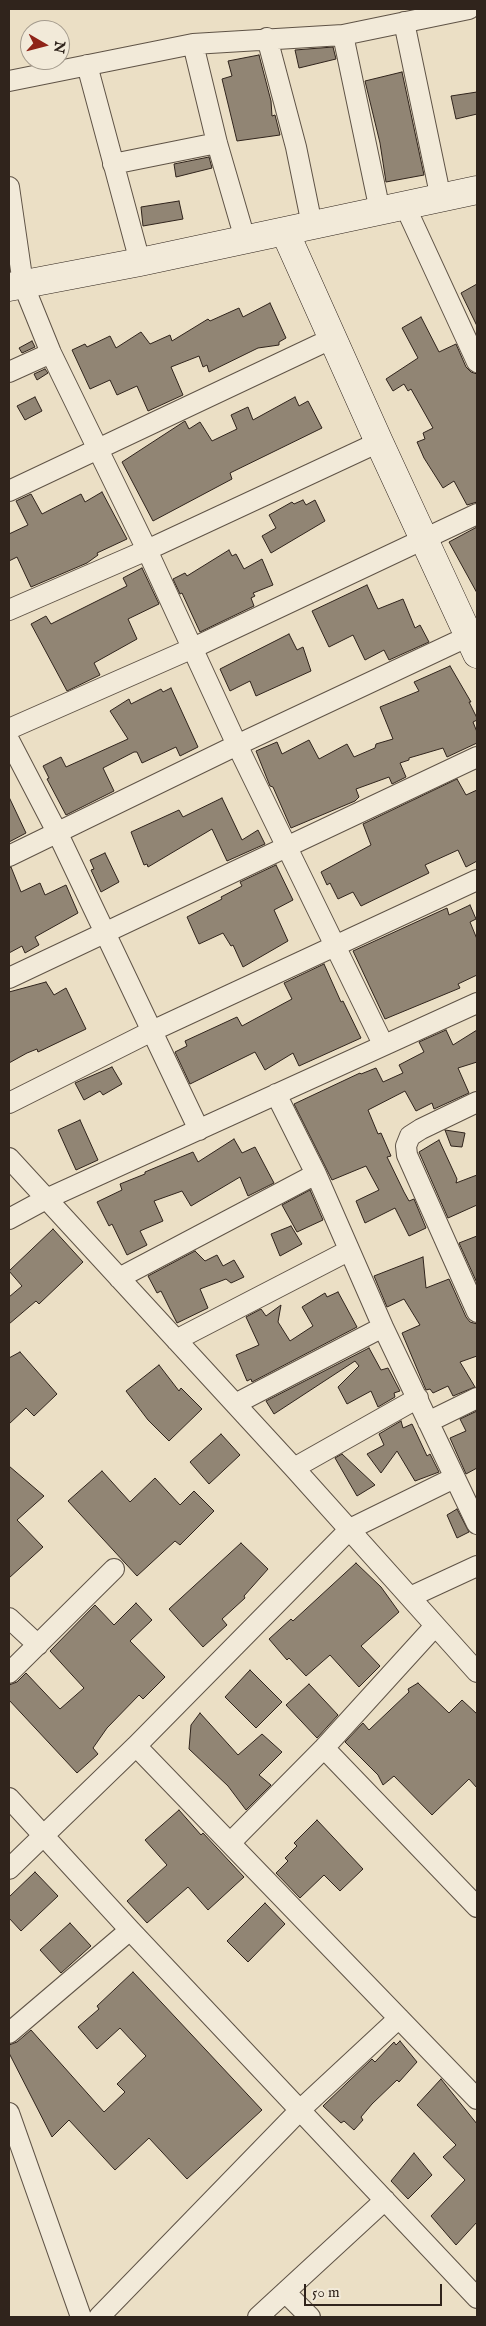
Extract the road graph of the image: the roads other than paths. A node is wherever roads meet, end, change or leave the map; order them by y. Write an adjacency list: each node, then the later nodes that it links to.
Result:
1 (469, 9): 2 (street)
2 (404, 22): 3 (street); 12 (street)
3 (343, 34): 4 (street); 13 (street)
4 (267, 38): 5 (street); 14 (street)
5 (193, 44): 6 (street); 8 (street)
6 (87, 65): 7 (street); 9 (street)
7 (9, 80)
8 (217, 143): 9 (street); 16 (street)
9 (113, 164): 17 (street)
10 (9, 187): 18 (street)
11 (477, 190): 12 (street)
12 (441, 198): 13 (street)
13 (392, 208): 14 (street); 21 (street)
14 (312, 225): 15 (street)
15 (285, 232): 16 (street); 19 (street)
16 (245, 239): 17 (street)
17 (140, 262): 18 (street)
18 (16, 286): 20 (street)
19 (333, 338): 23 (street); 24 (street)
20 (51, 353): 22 (street); 24 (street)
21 (477, 362)
22 (9, 372)
23 (378, 442): 27 (street); 28 (street)
24 (99, 449): 25 (street); 28 (street)
25 (9, 490)
26 (477, 514): 27 (street)
27 (424, 539): 30 (street); 31 (street)
28 (147, 550): 29 (street); 31 (street)
29 (9, 610)
30 (473, 645): 34 (street)
31 (193, 648): 32 (street); 34 (street)
32 (9, 728)
33 (9, 740): 36 (street)
34 (238, 744): 36 (street); 37 (street)
35 (477, 757): 37 (street)
36 (58, 834): 38 (street); 40 (street)
37 (288, 845): 40 (street); 41 (street)
38 (9, 856)
39 (477, 880): 41 (street)
40 (106, 932): 42 (street); 44 (street)
41 (336, 946): 44 (street); 45 (street)
42 (9, 978)
43 (477, 1003): 45 (street)
44 (152, 1031): 48 (street); 49 (street)
45 (383, 1044): 46 (street)
46 (276, 1094): 49 (street); 51 (street)
47 (477, 1102): 56 (street)
48 (9, 1103)
49 (199, 1130): 52 (street)
50 (9, 1158): 52 (street)
51 (316, 1174): 54 (street); 55 (street)
52 (46, 1199): 53 (street); 55 (street)
53 (9, 1218)
54 (348, 1252): 57 (street); 58 (street)
55 (119, 1278): 58 (street)
56 (477, 1312)
57 (383, 1327): 59 (street); 61 (street)
58 (176, 1340): 61 (street)
59 (418, 1398): 62 (street); 63 (street)
60 (477, 1398): 62 (street)
61 (235, 1404): 63 (street)
62 (428, 1422): 64 (street)
63 (294, 1468): 66 (street)
64 (454, 1478): 65 (street); 66 (street)
65 (477, 1524)
66 (350, 1529): 69 (street); 75 (street)
67 (477, 1566): 69 (street)
68 (114, 1569): 72 (street)
69 (410, 1597): 71 (street)
70 (9, 1618): 72 (street)
71 (436, 1626): 73 (street); 76 (street)
72 (38, 1645): 74 (street)
73 (475, 1667)
74 (9, 1673)
75 (136, 1746): 78 (street); 79 (street)
76 (324, 1748): 79 (street); 81 (street)
77 (9, 1798): 78 (street)
78 (44, 1836): 80 (street); 82 (street)
79 (230, 1843): 83 (street)
80 (9, 1869)
81 (477, 1907)
82 (130, 1930): 84 (street); 86 (street)
83 (399, 2018): 85 (street); 86 (street)
84 (9, 2033)
85 (477, 2099)
86 (301, 2109): 88 (street); 92 (street)
87 (9, 2113): 91 (street)
88 (385, 2200): 89 (street); 90 (street)
89 (286, 2292): 93 (street); 94 (street)
90 (477, 2298)
91 (81, 2317)
92 (99, 2317)
93 (258, 2317)
94 (310, 2317)

